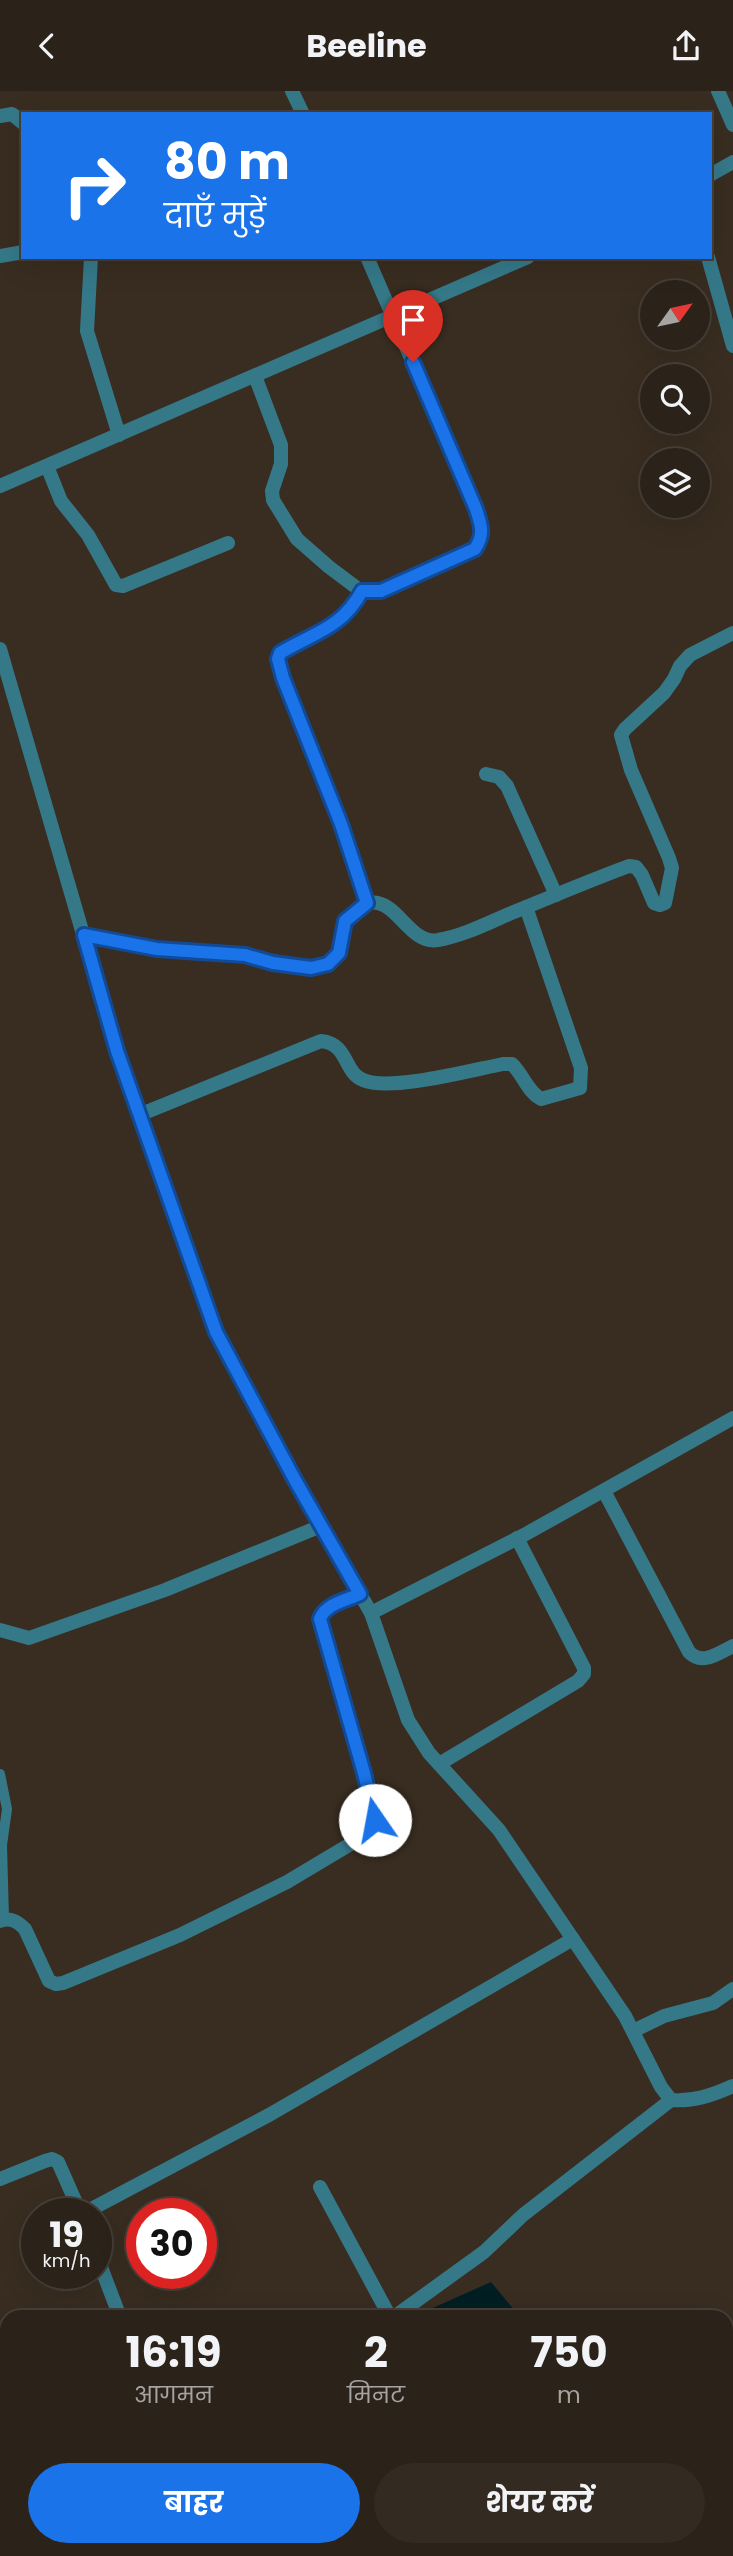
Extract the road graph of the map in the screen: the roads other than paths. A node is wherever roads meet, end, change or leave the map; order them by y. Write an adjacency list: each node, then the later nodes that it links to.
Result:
1 (292, 91): 3 (street)
2 (718, 91): 6 (street)
3 (302, 112)
4 (0, 116): 5 (street)
5 (21, 121)
6 (733, 125)
7 (733, 162): 8 (street)
8 (712, 173)
9 (21, 252): 10 (street)
10 (0, 257)
11 (91, 259): 19 (street)
12 (368, 259): 16 (street)
13 (519, 259): 15 (street)
14 (709, 259): 17 (street)
15 (500, 263): 16 (street)
16 (392, 313): 18 (street); 23 (street)
17 (733, 346)
18 (255, 376): 19 (street); 23 (street)
19 (119, 435): 20 (street)
20 (47, 466): 21 (street); 22 (street)
21 (0, 486)
22 (228, 543)
23 (362, 591): 28 (street)
24 (733, 633): 27 (street)
25 (0, 649): 30 (street)
26 (486, 774): 27 (street)
27 (556, 895): 29 (street)
28 (367, 903): 29 (street); 30 (street)
29 (526, 907): 31 (street)
30 (84, 935): 31 (street)
31 (139, 1115): 34 (street)
32 (733, 1418): 33 (street)
33 (604, 1491): 35 (street); 39 (street)
34 (321, 1526): 36 (street); 38 (street)
35 (517, 1538): 37 (street); 40 (street)
36 (360, 1594): 37 (street); 42 (street)
37 (371, 1613): 40 (street)
38 (0, 1630)
39 (733, 1646)
40 (439, 1764): 43 (street)
41 (0, 1774): 42 (lane)
42 (2, 1920)
43 (573, 1940): 45 (street); 51 (street)
44 (733, 1989): 45 (street)
45 (633, 2031): 47 (street)
46 (733, 2086): 47 (street)
47 (671, 2100): 55 (street)
48 (0, 2179): 50 (street)
49 (320, 2187): 54 (street)
50 (75, 2198)
51 (112, 2198)
52 (110, 2289): 53 (street)
53 (117, 2310)
54 (388, 2310)
55 (402, 2310)

